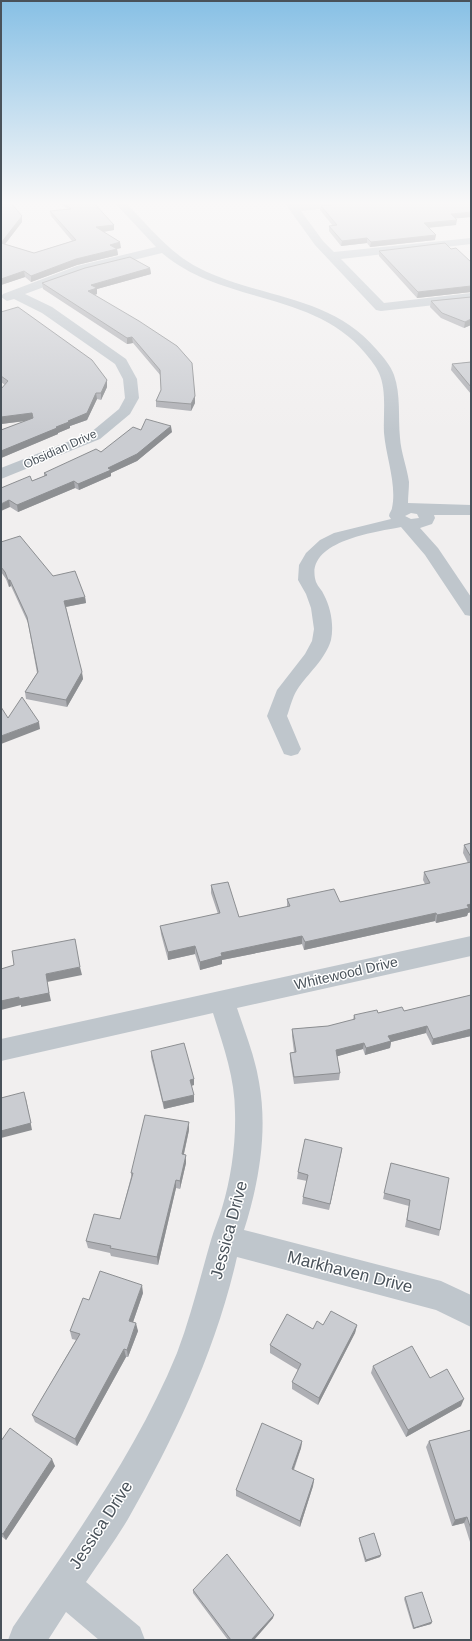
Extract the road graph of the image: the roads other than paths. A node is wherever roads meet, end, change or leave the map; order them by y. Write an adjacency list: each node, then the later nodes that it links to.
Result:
1 (56, 279): 4 (street)
2 (213, 279): 9 (street)
3 (354, 279): 5 (street)
4 (15, 294): 6 (street); 7 (street, Obsidian Drive)
5 (471, 298)
6 (1, 299)
7 (1, 474)
8 (470, 510): 9 (street)
9 (412, 516): 10 (street); 11 (street)
10 (471, 611)
11 (291, 748)
12 (471, 946): 13 (street, Whitewood Drive)
13 (222, 1002): 14 (street); 15 (street, Jessica Drive)
14 (1, 1050)
15 (226, 1240): 16 (street, Markhaven Drive); 17 (street, Jessica Drive)
16 (471, 1312)
17 (61, 1587): 18 (street, Jessica Drive); 19 (street)
18 (26, 1640)
19 (127, 1640)

